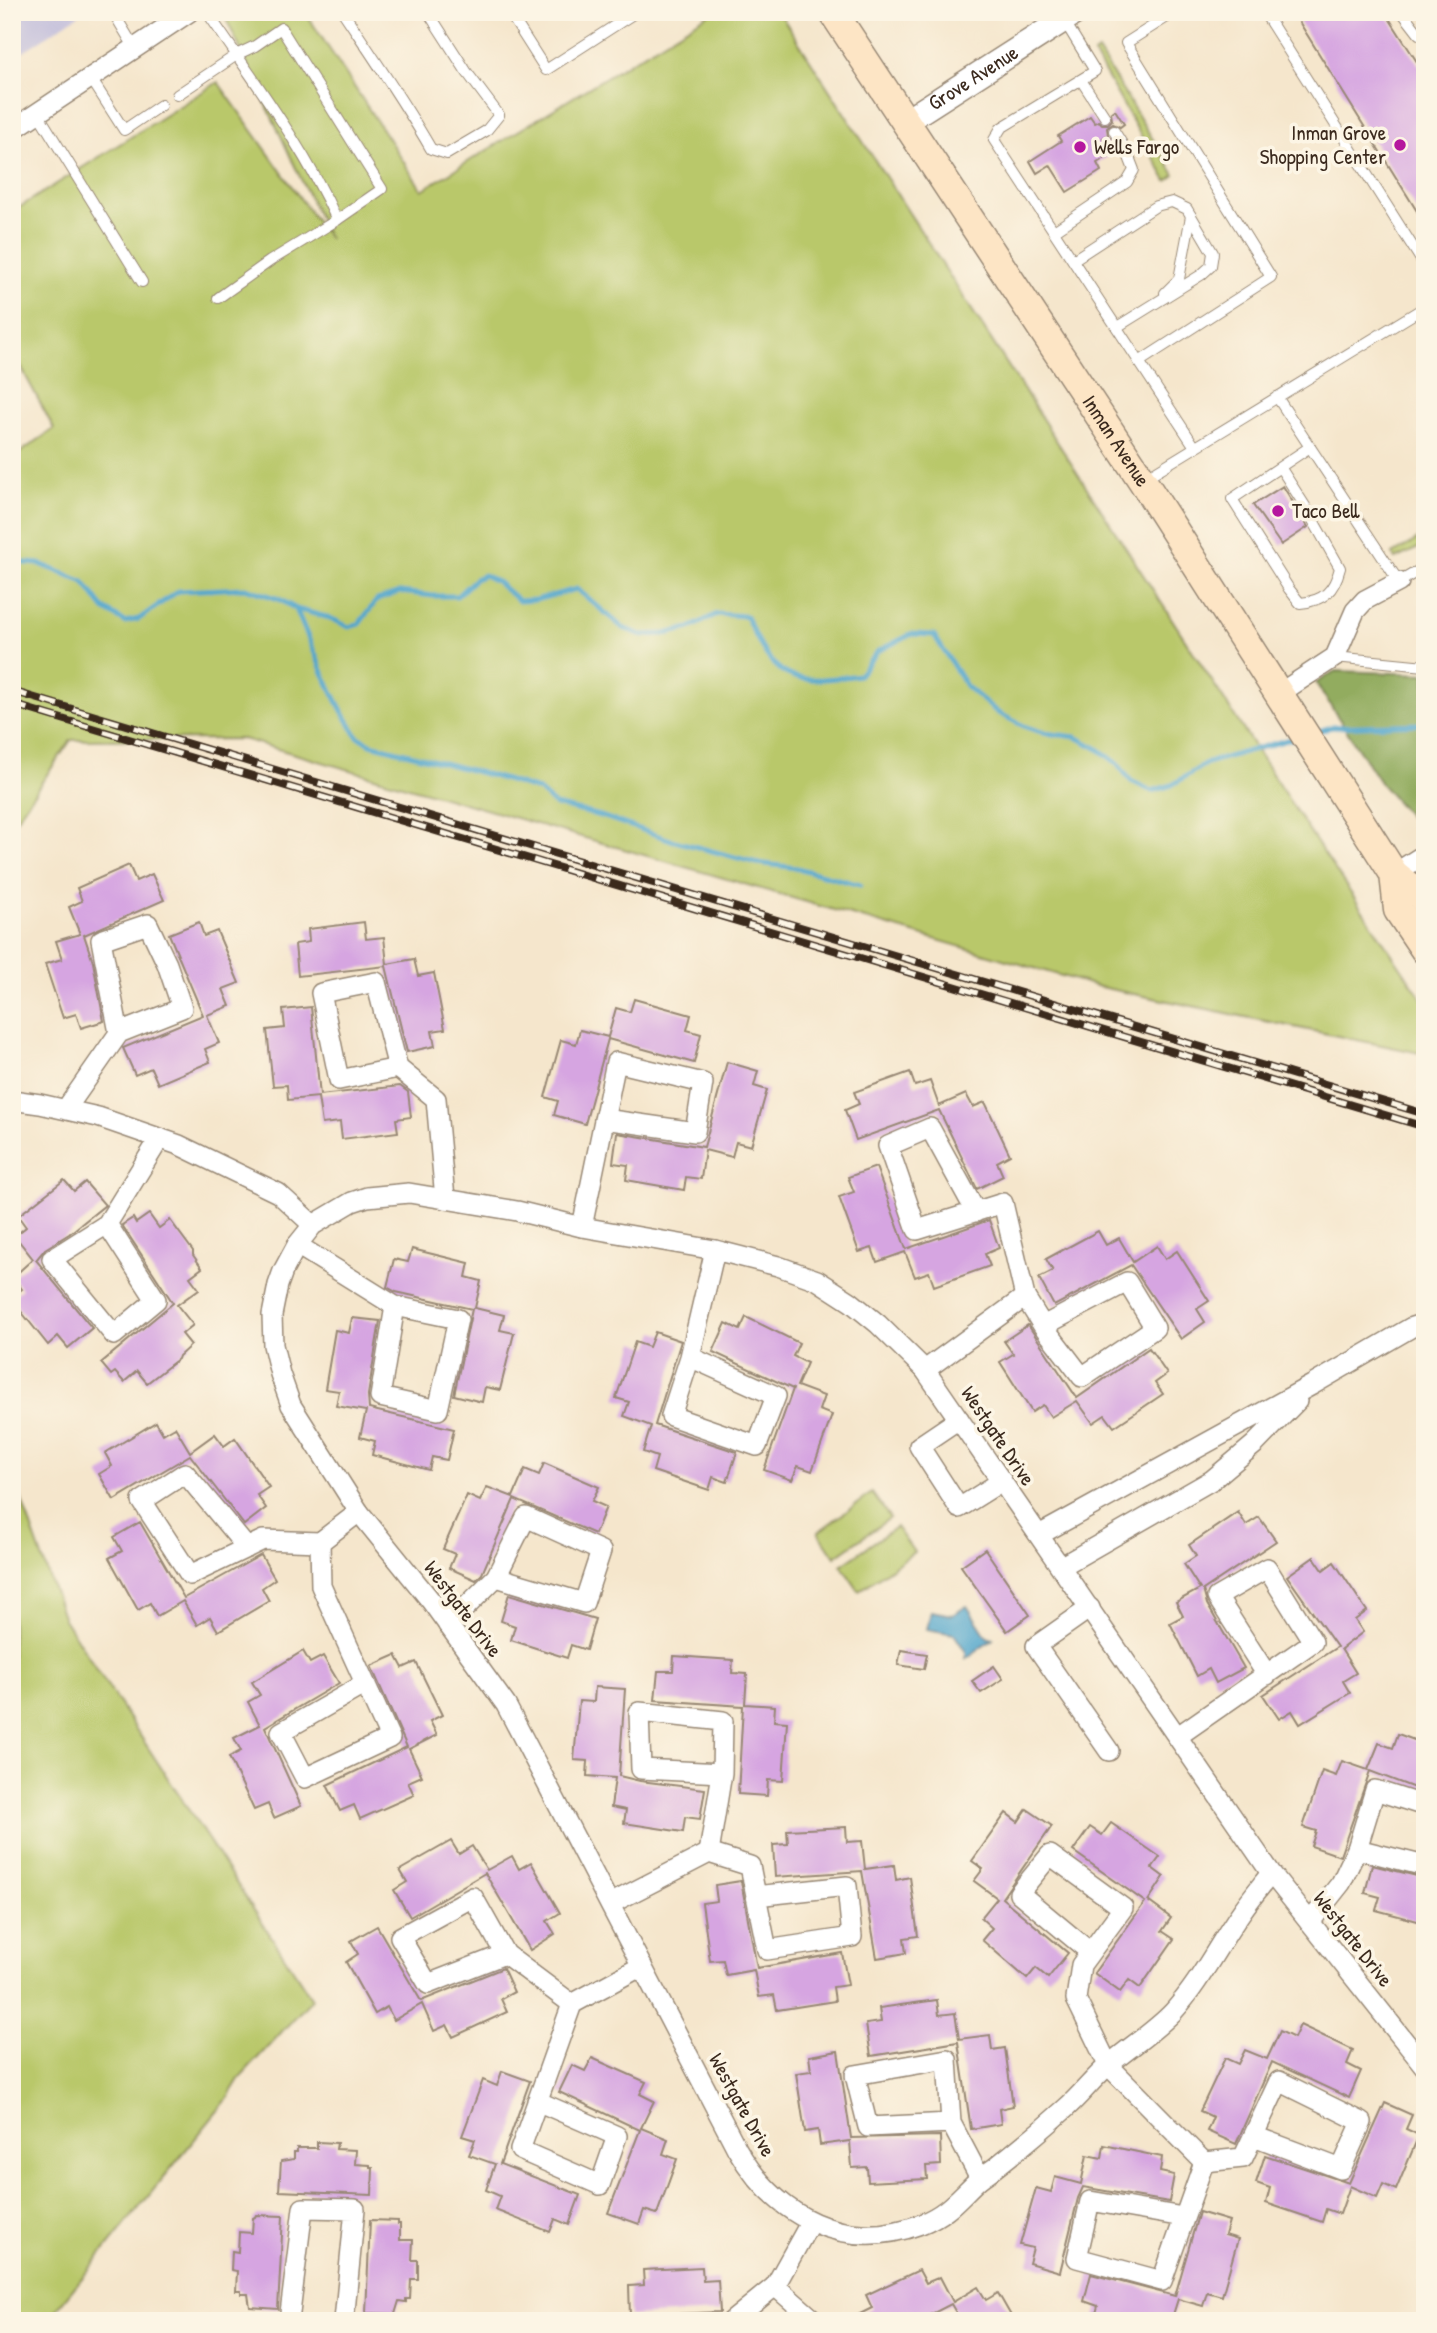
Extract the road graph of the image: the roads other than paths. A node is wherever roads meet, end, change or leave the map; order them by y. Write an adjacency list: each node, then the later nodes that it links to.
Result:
1 (113, 12): 14 (lane)
2 (188, 12): 14 (street)
3 (207, 12): 15 (lane)
4 (343, 12): 5 (lane)
5 (428, 12)
6 (509, 12): 7 (lane)
7 (636, 12)
8 (833, 12): 22 (main road, Inman Avenue)
9 (1175, 12): 35 (lane)
10 (1264, 12): 29 (lane)
11 (1402, 12): 13 (lane)
12 (1066, 15): 17 (lane); 22 (street, Grove Avenue)
13 (1425, 35)
14 (134, 47): 16 (street)
15 (238, 54): 18 (lane); 26 (lane); 26 (lane)
16 (90, 77): 19 (lane); 20 (street)
17 (1081, 80): 21 (lane); 27 (lane)
18 (177, 95)
19 (161, 105)
20 (37, 113): 23 (street); 30 (lane)
21 (1105, 117)
22 (906, 121): 40 (main road, Inman Avenue)
23 (12, 130)
24 (1114, 131): 27 (lane)
25 (1191, 216): 28 (lane); 32 (lane); 32 (lane)
26 (337, 220): 31 (lane)
27 (1054, 231): 28 (lane)
28 (1073, 260): 34 (lane)
29 (1425, 266)
30 (142, 282)
31 (218, 298)
32 (1152, 306): 34 (lane)
33 (1425, 307): 36 (lane)
34 (1117, 327): 35 (lane)
35 (1139, 362): 37 (lane)
36 (1277, 397): 37 (lane); 38 (lane)
37 (1195, 447): 40 (lane)
38 (1310, 447): 39 (lane); 42 (lane)
39 (1280, 467): 39 (lane)
40 (1142, 480): 45 (main road, Inman Avenue)
41 (1425, 567): 42 (lane)
42 (1399, 582): 43 (street)
43 (1335, 657): 44 (lane); 45 (street)
44 (1425, 666)
45 (1280, 693): 47 (main road, Inman Avenue)
46 (1425, 854): 47 (street)
47 (1394, 874): 48 (main road, Inman Avenue); 49 (main road, Inman Avenue)
48 (1425, 901)
49 (1425, 950)
50 (118, 1033): 50 (street); 53 (street)
51 (398, 1068): 51 (street); 56 (street)
52 (12, 1100): 53 (street)
53 (66, 1109): 55 (street)
54 (604, 1119): 54 (street); 60 (street)
55 (160, 1139): 58 (street); 59 (street)
56 (444, 1199): 59 (street, Westgate Drive); 60 (street, Westgate Drive)
57 (976, 1212): 57 (street); 63 (street)
58 (107, 1224): 58 (street)
59 (313, 1225): 61 (street, Westgate Drive)
60 (582, 1227): 62 (street, Westgate Drive)
61 (297, 1245): 64 (street); 72 (street, Westgate Drive)
62 (715, 1250): 67 (street); 68 (street, Westgate Drive)
63 (1025, 1297): 66 (street); 68 (street)
64 (395, 1306): 64 (street)
65 (1425, 1323): 69 (street)
66 (1043, 1326): 66 (street)
67 (690, 1357): 67 (street)
68 (925, 1370): 70 (street, Westgate Drive)
69 (1312, 1385): 73 (street); 76 (street)
70 (959, 1419): 71 (street, Westgate Drive); 71 (street)
71 (1002, 1480): 73 (street, Westgate Drive)
72 (359, 1512): 74 (street); 79 (street, Westgate Drive)
73 (1039, 1535): 76 (street, Westgate Drive)
74 (320, 1542): 75 (street); 81 (street)
75 (247, 1548): 75 (street)
76 (1062, 1566): 78 (street, Westgate Drive)
77 (496, 1577): 77 (street); 79 (street)
78 (1090, 1608): 82 (street, Westgate Drive); 83 (street)
79 (448, 1625): 91 (street, Westgate Drive)
80 (1267, 1675): 80 (street); 82 (street)
81 (365, 1684): 81 (street)
82 (1178, 1736): 89 (street, Westgate Drive)
83 (1109, 1751)
84 (722, 1773): 84 (street); 87 (street)
85 (1425, 1806): 86 (street)
86 (1357, 1849): 88 (street); 92 (street)
87 (709, 1853): 90 (street); 91 (street)
88 (1425, 1867)
89 (1271, 1873): 92 (street, Westgate Drive); 97 (street, Westgate Drive)
90 (756, 1896): 90 (street)
91 (610, 1904): 95 (street, Westgate Drive)
92 (1310, 1922): 98 (street, Westgate Drive)
93 (1090, 1952): 93 (street); 97 (street)
94 (505, 1954): 94 (street); 96 (street)
95 (642, 1966): 96 (street); 105 (street, Westgate Drive)
96 (572, 2004): 99 (street)
97 (1108, 2065): 102 (street); 103 (street, Westgate Drive)
98 (1425, 2067)
99 (537, 2101): 99 (street)
100 (951, 2123): 100 (street); 103 (street)
101 (1254, 2137): 101 (street); 102 (street)
102 (1204, 2162): 104 (street)
103 (980, 2178): 105 (street, Westgate Drive)
104 (1183, 2217): 104 (street)
105 (810, 2223): 106 (street)
106 (775, 2286): 109 (street); 110 (street)
107 (289, 2321): 108 (street)
108 (344, 2321)
109 (732, 2321)
110 (815, 2321)

